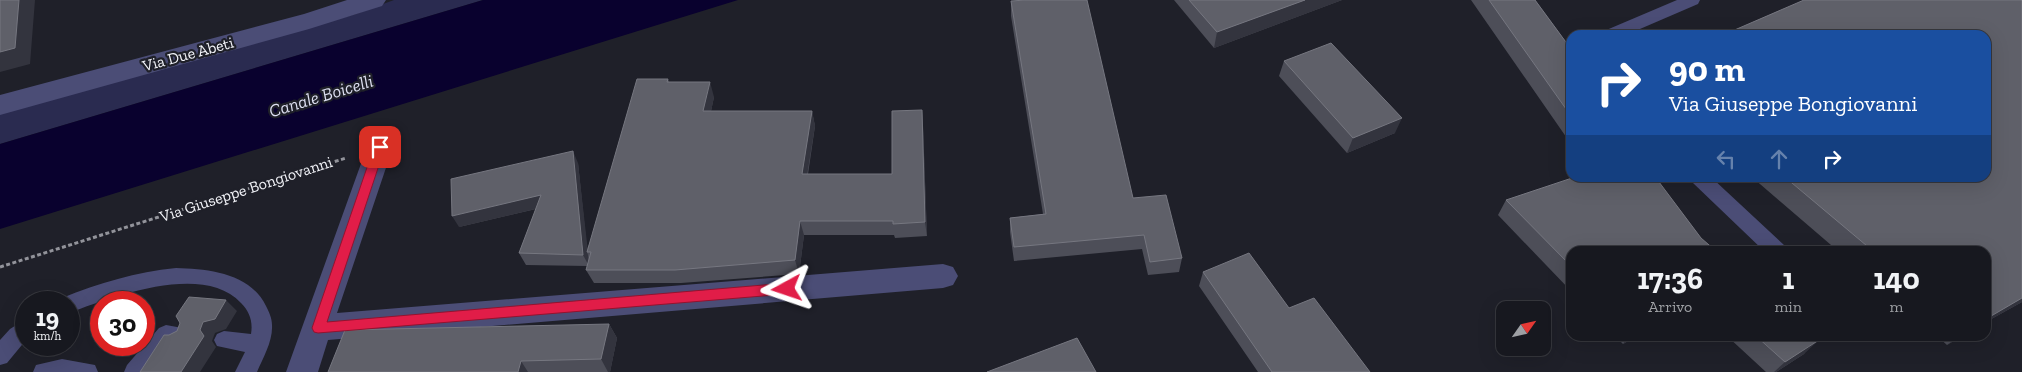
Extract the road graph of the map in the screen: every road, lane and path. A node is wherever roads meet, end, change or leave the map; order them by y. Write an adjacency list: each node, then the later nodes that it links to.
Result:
1 (374, 0): 4 (street, Via Due Abeti)
2 (1692, 0): 3 (lane)
3 (1622, 30)
4 (0, 105)
5 (380, 147): 8 (path, Via Giuseppe Bongiovanni); 11 (street)
6 (1704, 182): 7 (lane)
7 (1773, 246)
8 (0, 268)
9 (943, 276): 11 (street)
10 (80, 301): 15 (lane)
11 (318, 328): 21 (street)
12 (181, 335): 19 (lane)
13 (15, 338): 16 (lane)
14 (224, 340): 15 (lane)
15 (257, 344): 20 (lane)
16 (0, 356)
17 (44, 372): 18 (lane)
18 (87, 372)
19 (135, 372)
20 (246, 372)
21 (302, 372)

